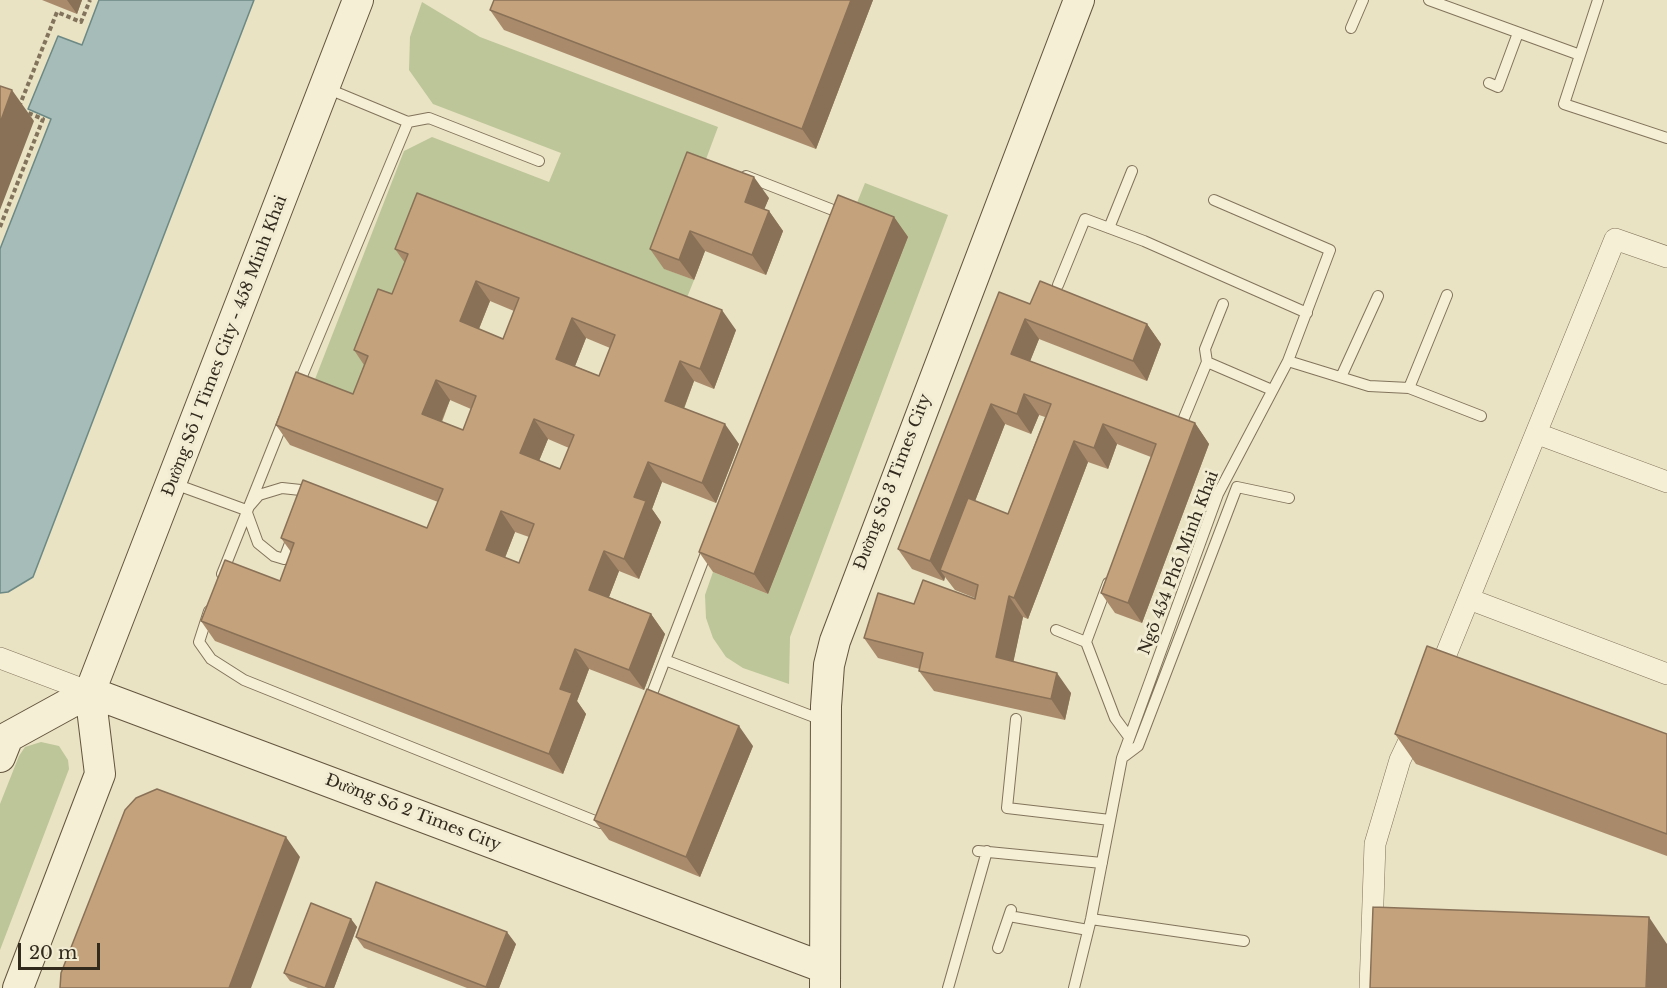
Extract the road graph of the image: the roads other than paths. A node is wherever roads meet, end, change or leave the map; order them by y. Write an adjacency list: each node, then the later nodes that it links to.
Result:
1 (358, 0): 10 (street, Đường Số 1 Times City - 458 Minh Khai)
2 (1079, 0): 50 (street, Đường Số 3 Times City)
3 (1363, 0): 6 (lane)
4 (1429, 0): 7 (lane)
5 (1598, 0): 8 (lane)
6 (1351, 28)
7 (1518, 33): 8 (lane); 9 (lane)
8 (1580, 55): 12 (lane)
9 (1489, 83)
10 (326, 88): 11 (lane); 36 (street, Đường Số 1 Times City - 458 Minh Khai)
11 (408, 122): 13 (lane); 30 (lane)
12 (1667, 138)
13 (538, 161)
14 (1132, 171): 17 (lane)
15 (734, 172): 18 (lane)
16 (1214, 200): 24 (lane, Ngõ 454 Phố Minh Khai)
17 (1109, 228): 20 (lane); 24 (lane)
18 (829, 235)
19 (1667, 257): 34 (street)
20 (1058, 285)
21 (1447, 295): 28 (lane)
22 (1378, 296): 27 (lane)
23 (1223, 304): 26 (lane)
24 (1307, 313): 25 (lane, Ngõ 454 Phố Minh Khai)
25 (1288, 361): 27 (lane); 29 (lane, Ngõ 454 Phố Minh Khai)
26 (1207, 362): 29 (lane); 33 (lane)
27 (1341, 377): 28 (lane)
28 (1409, 388): 32 (lane)
29 (1272, 390): 51 (lane, Ngõ 454 Phố Minh Khai)
30 (292, 399)
31 (288, 410): 38 (lane)
32 (1481, 416)
33 (1179, 430)
34 (1538, 434): 35 (street); 41 (street)
35 (1667, 482)
36 (172, 483): 38 (lane); 47 (street, Đường Số 1 Times City - 458 Minh Khai)
37 (1288, 498): 53 (lane)
38 (246, 510): 38 (lane); 54 (lane)
39 (713, 537): 45 (lane)
40 (1110, 576): 43 (lane)
41 (1469, 599): 46 (street); 64 (street)
42 (1056, 630): 43 (lane)
43 (1086, 642): 51 (lane)
44 (0, 658): 47 (street, Đường Số 2 Times City)
45 (665, 660): 48 (lane); 50 (lane)
46 (1667, 674)
47 (90, 692): 52 (street); 60 (street, Đường Số 2 Times City); 61 (street, Đường Số 1 Times City - 458 Minh Khai)
48 (644, 714)
49 (1016, 719): 55 (lane)
50 (826, 722): 60 (street, Đường Số 3 Times City)
51 (1129, 737): 53 (lane, Ngõ 454 Phố Minh Khai)
52 (0, 757)
53 (1122, 758): 55 (lane, Ngõ 454 Phố Minh Khai)
54 (608, 801)
55 (1110, 820): 56 (lane, Ngõ 454 Phố Minh Khai)
56 (1102, 863): 57 (lane, Ngõ 454 Phố Minh Khai); 62 (lane)
57 (1090, 925): 58 (lane); 59 (lane); 63 (lane, Ngõ 454 Phố Minh Khai)
58 (1244, 941)
59 (998, 948)
60 (825, 978)
61 (18, 988)
62 (948, 988)
63 (1074, 988)
64 (1370, 988)

